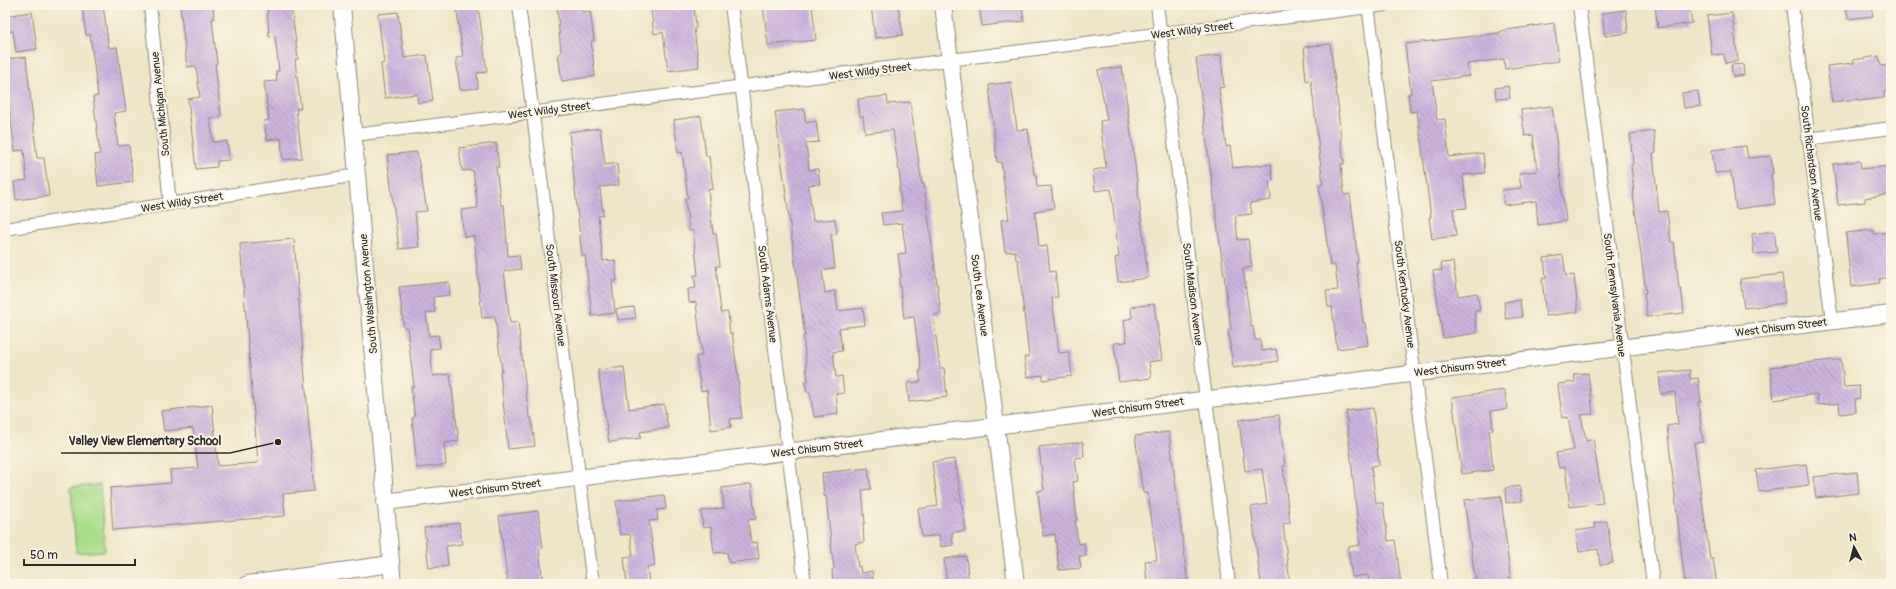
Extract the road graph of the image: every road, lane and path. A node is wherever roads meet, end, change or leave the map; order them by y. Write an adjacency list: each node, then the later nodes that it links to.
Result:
1 (150, 5): 19 (street, South Michigan Avenue)
2 (342, 5): 16 (street, South Washington Avenue)
3 (519, 5): 14 (street, South Missouri Avenue)
4 (731, 5): 13 (street, South Adams Avenue)
5 (944, 5): 12 (street, South Lea Avenue)
6 (1157, 5): 11 (street, South Madison Avenue)
7 (1385, 5): 10 (street, West Wildy Street)
8 (1579, 5): 23 (street, South Pennsylvania Avenue)
9 (1792, 5): 17 (street, South Richardson Avenue)
10 (1368, 6): 11 (street, West Wildy Street); 24 (street, South Kentucky Avenue)
11 (1161, 35): 12 (street, West Wildy Street); 25 (street, South Madison Avenue)
12 (951, 61): 13 (street, West Wildy Street); 26 (street, South Lea Avenue)
13 (742, 87): 14 (street, West Wildy Street); 27 (street, South Adams Avenue)
14 (533, 112): 16 (street, West Wildy Street); 28 (street, South Missouri Avenue)
15 (1891, 128): 17 (street)
16 (355, 135): 18 (street, South Washington Avenue)
17 (1808, 139): 22 (street, South Richardson Avenue)
18 (358, 175): 19 (street, West Wildy Street); 29 (street, South Washington Avenue)
19 (170, 204): 20 (street, West Wildy Street)
20 (5, 229)
21 (1891, 314): 22 (street, West Chisum Street)
22 (1832, 321): 23 (street, West Chisum Street)
23 (1622, 347): 24 (street, West Chisum Street); 38 (street, South Pennsylvania Avenue)
24 (1415, 372): 25 (street, West Chisum Street); 37 (street, South Kentucky Avenue)
25 (1206, 398): 26 (street, West Chisum Street); 36 (street, South Madison Avenue)
26 (996, 426): 27 (street, West Chisum Street); 35 (street, South Lea Avenue)
27 (788, 451): 28 (street, West Chisum Street); 34 (street, South Adams Avenue)
28 (579, 477): 29 (street, West Chisum Street); 33 (street, South Missouri Avenue)
29 (385, 502): 30 (street, South Washington Avenue)
30 (391, 564): 31 (street); 32 (street, South Washington Avenue)
31 (248, 584)
32 (393, 584)
33 (593, 584)
34 (805, 584)
35 (1016, 584)
36 (1229, 584)
37 (1441, 584)
38 (1652, 584)

